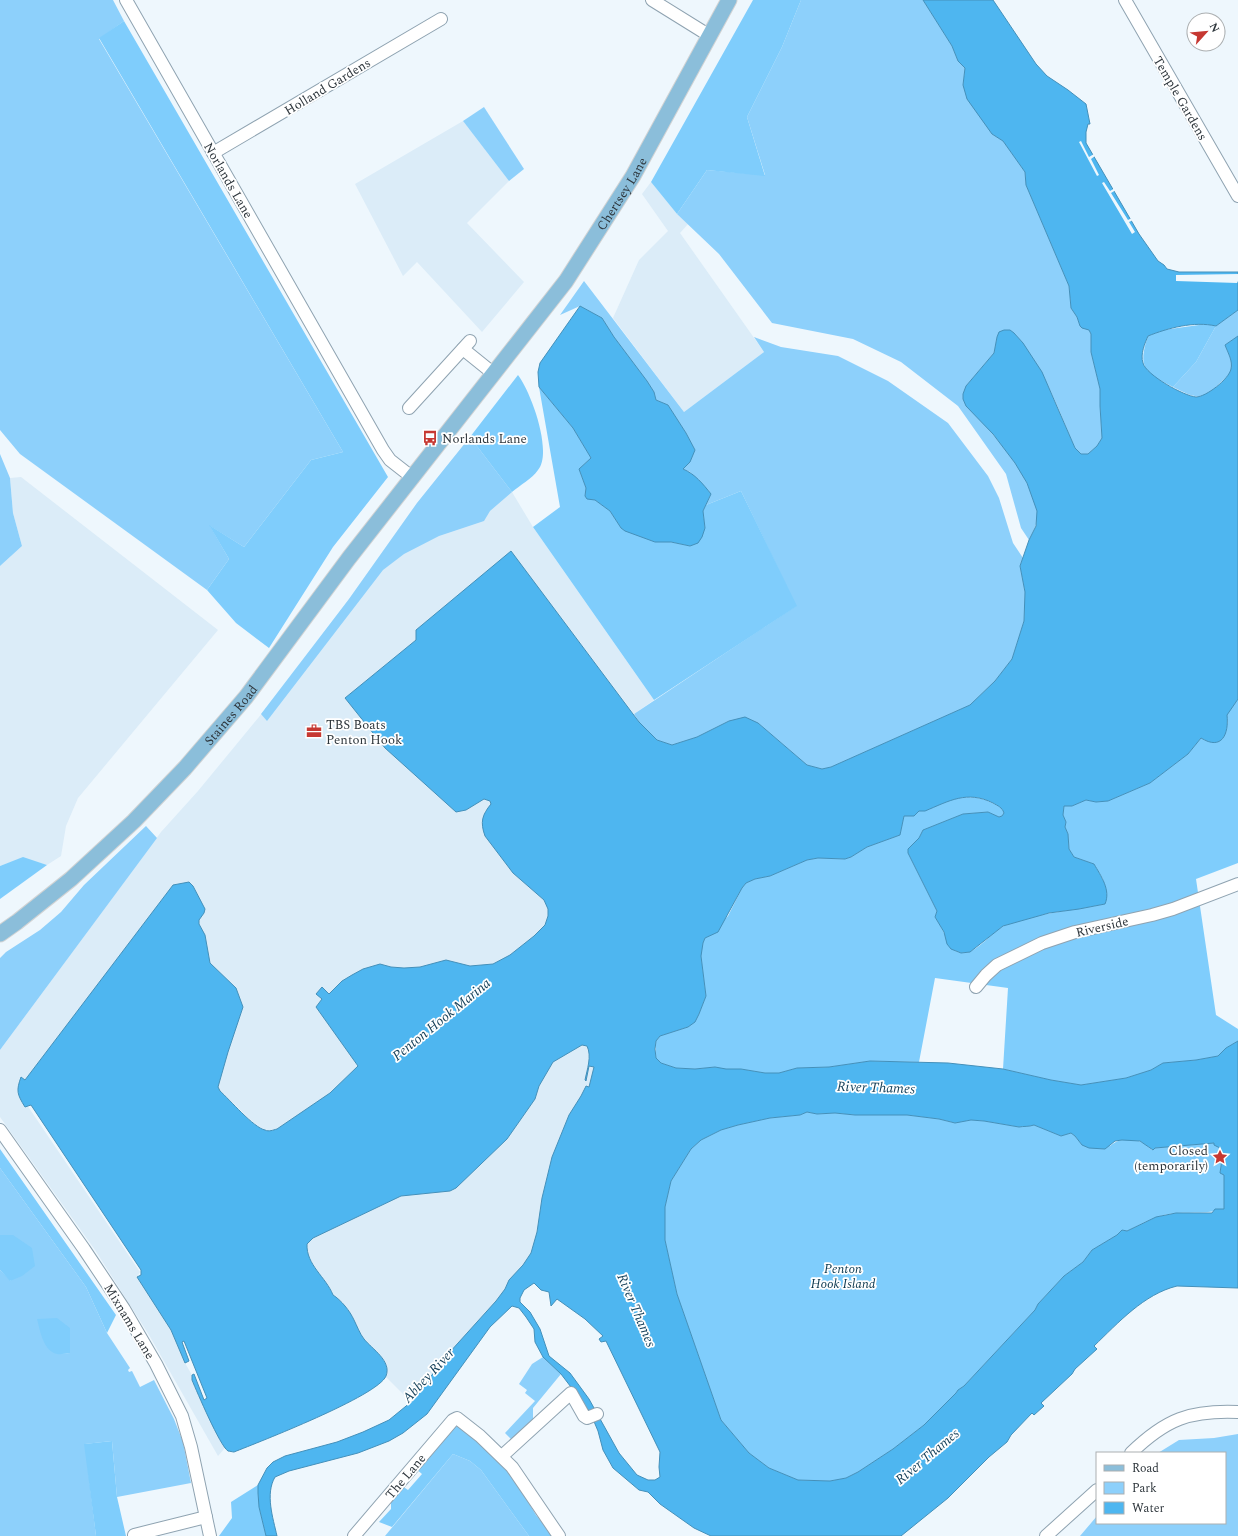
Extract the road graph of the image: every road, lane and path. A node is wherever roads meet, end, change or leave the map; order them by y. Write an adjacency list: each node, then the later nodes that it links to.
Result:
1 (126, 0): 7 (street, Norlands Lane)
2 (652, 0): 6 (street)
3 (729, 0): 6 (main road, Chertsey Lane)
4 (1125, 0): 8 (street, Temple Gardens)
5 (441, 19): 7 (street, Holland Gardens)
6 (710, 36): 9 (main road, Chertsey Lane)
7 (213, 153): 11 (street, Norlands Lane)
8 (1238, 196)
9 (494, 374): 10 (street); 11 (main road, Chertsey Lane)
10 (409, 408)
11 (413, 478): 13 (main road, Staines Road)
12 (1238, 884): 16 (street, Riverside)
13 (17, 922): 14 (main road, Staines Road); 15 (main road, Staines Road)
14 (0, 934)
15 (0, 940)
16 (976, 987)
17 (0, 1130): 23 (street, Mixnams Lane)
18 (1238, 1412): 20 (street)
19 (594, 1415): 21 (street)
20 (1132, 1452)
21 (502, 1456): 26 (street, The Lane); 27 (street)
22 (1096, 1491): 28 (street)
23 (206, 1517): 24 (street); 25 (street, Mixnams Lane)
24 (134, 1535)
25 (210, 1536)
26 (354, 1536)
27 (559, 1536)
28 (1046, 1536)

